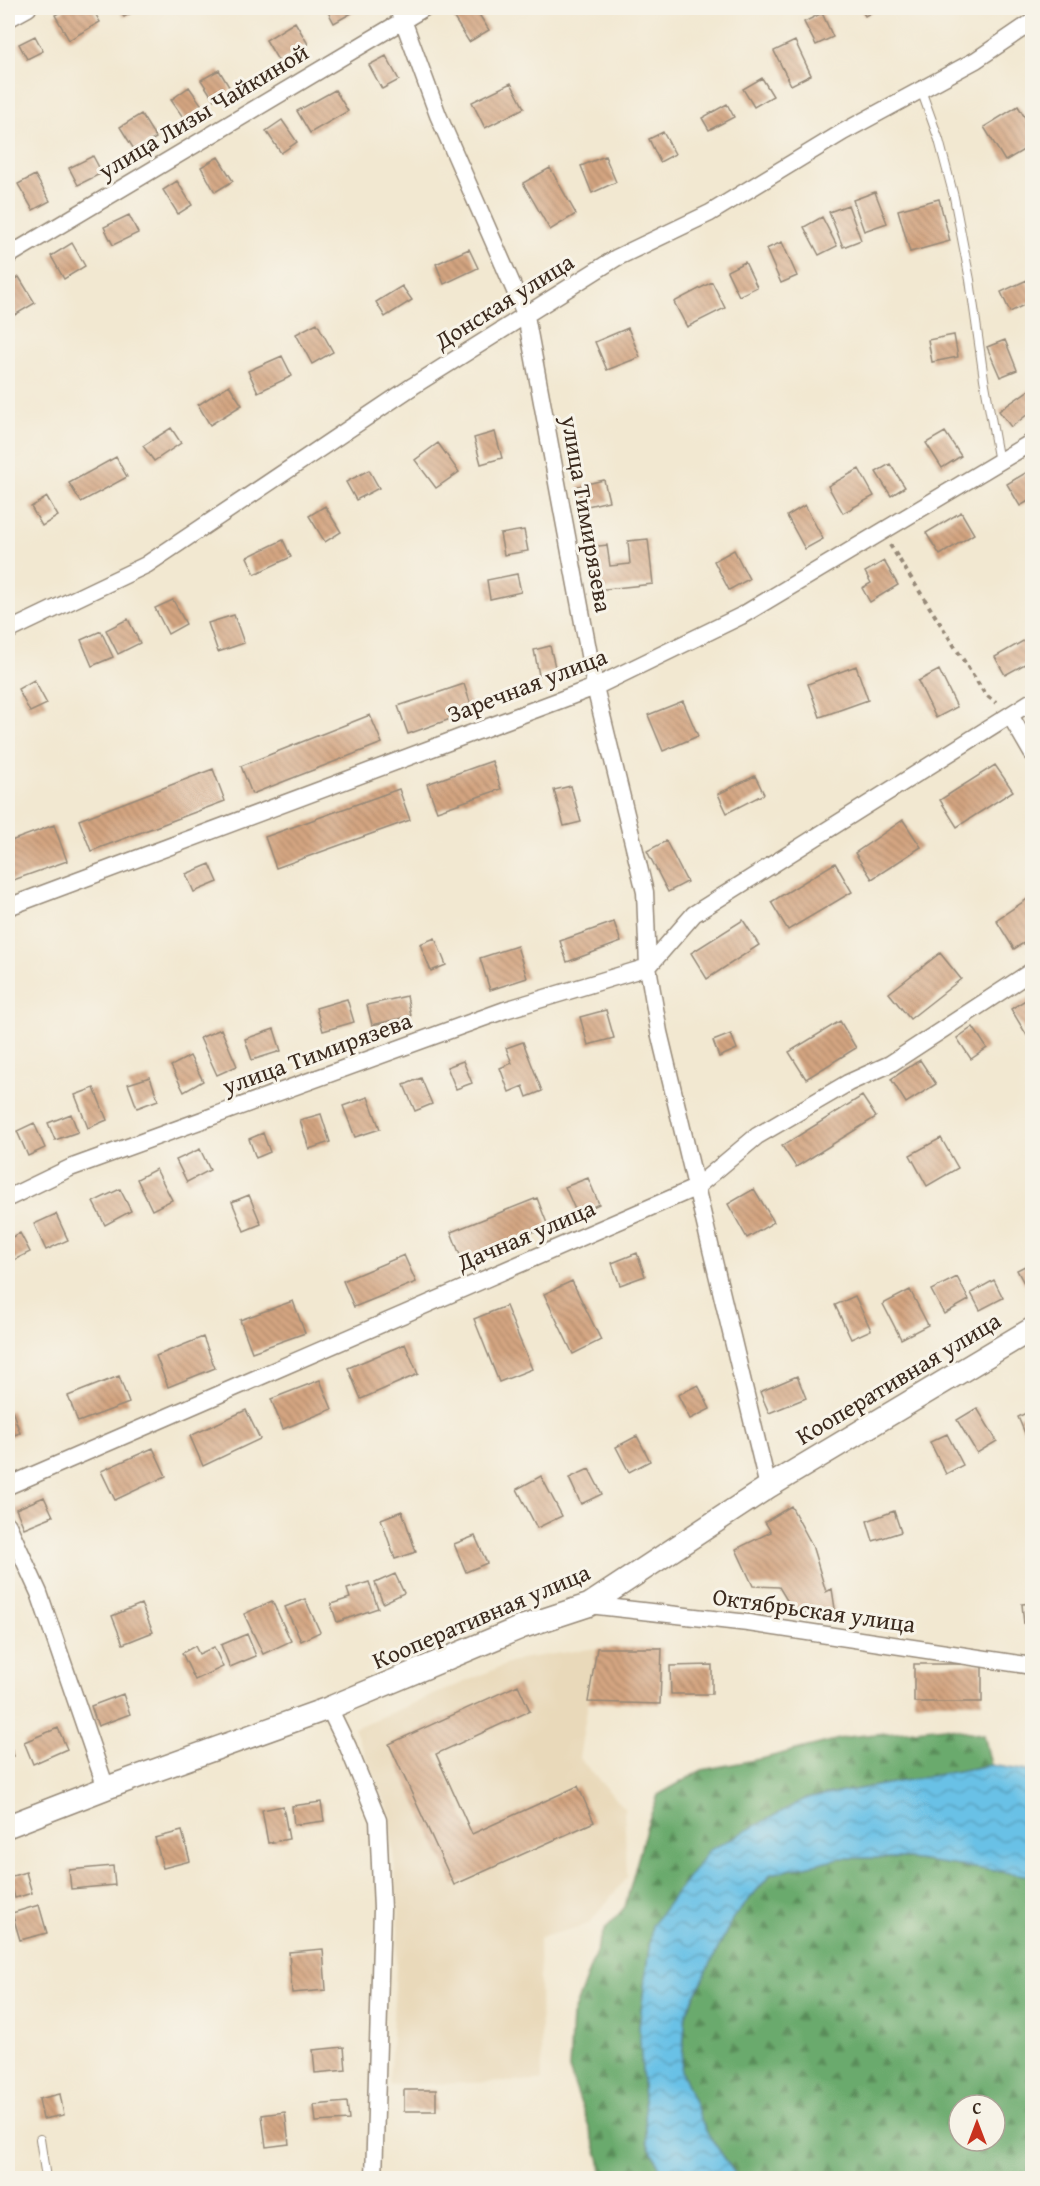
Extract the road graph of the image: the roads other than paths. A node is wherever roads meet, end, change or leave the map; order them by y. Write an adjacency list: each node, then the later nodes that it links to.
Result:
1 (28, 8): 4 (street)
2 (424, 8): 3 (street, улица Лизы Чайкиной)
3 (400, 14): 7 (street, улица Лизы Чайкиной); 8 (street, улица Тимирязева)
4 (8, 20)
5 (1032, 22): 6 (street, Донская улица)
6 (921, 90): 8 (street, Донская улица); 10 (lane)
7 (8, 256)
8 (526, 316): 11 (street, Донская улица); 12 (street, улица Тимирязева)
9 (1032, 442): 10 (street, Заречная улица)
10 (999, 462): 12 (street, Заречная улица)
11 (8, 631)
12 (595, 687): 16 (street, Заречная улица); 17 (street, улица Тимирязева)
13 (1032, 701): 14 (street)
14 (1010, 715): 15 (street); 17 (street)
15 (1032, 753)
16 (8, 907)
17 (648, 967): 19 (street, улица Тимирязева); 20 (street, улица Тимирязева)
18 (1032, 971): 19 (street, Дачная улица)
19 (695, 1188): 22 (street, Дачная улица); 23 (street, улица Тимирязева)
20 (8, 1198)
21 (1032, 1329): 23 (street, Кооперативная улица)
22 (8, 1486)
23 (768, 1487): 25 (street, Кооперативная улица)
24 (8, 1525): 28 (street)
25 (589, 1605): 26 (street, Октябрьская улица); 27 (street, Кооперативная улица)
26 (1032, 1666)
27 (329, 1708): 28 (street, Кооперативная улица); 32 (street)
28 (106, 1788): 29 (street, Кооперативная улица)
29 (8, 1826)
30 (40, 2139): 31 (lane)
31 (46, 2178)
32 (374, 2178)

